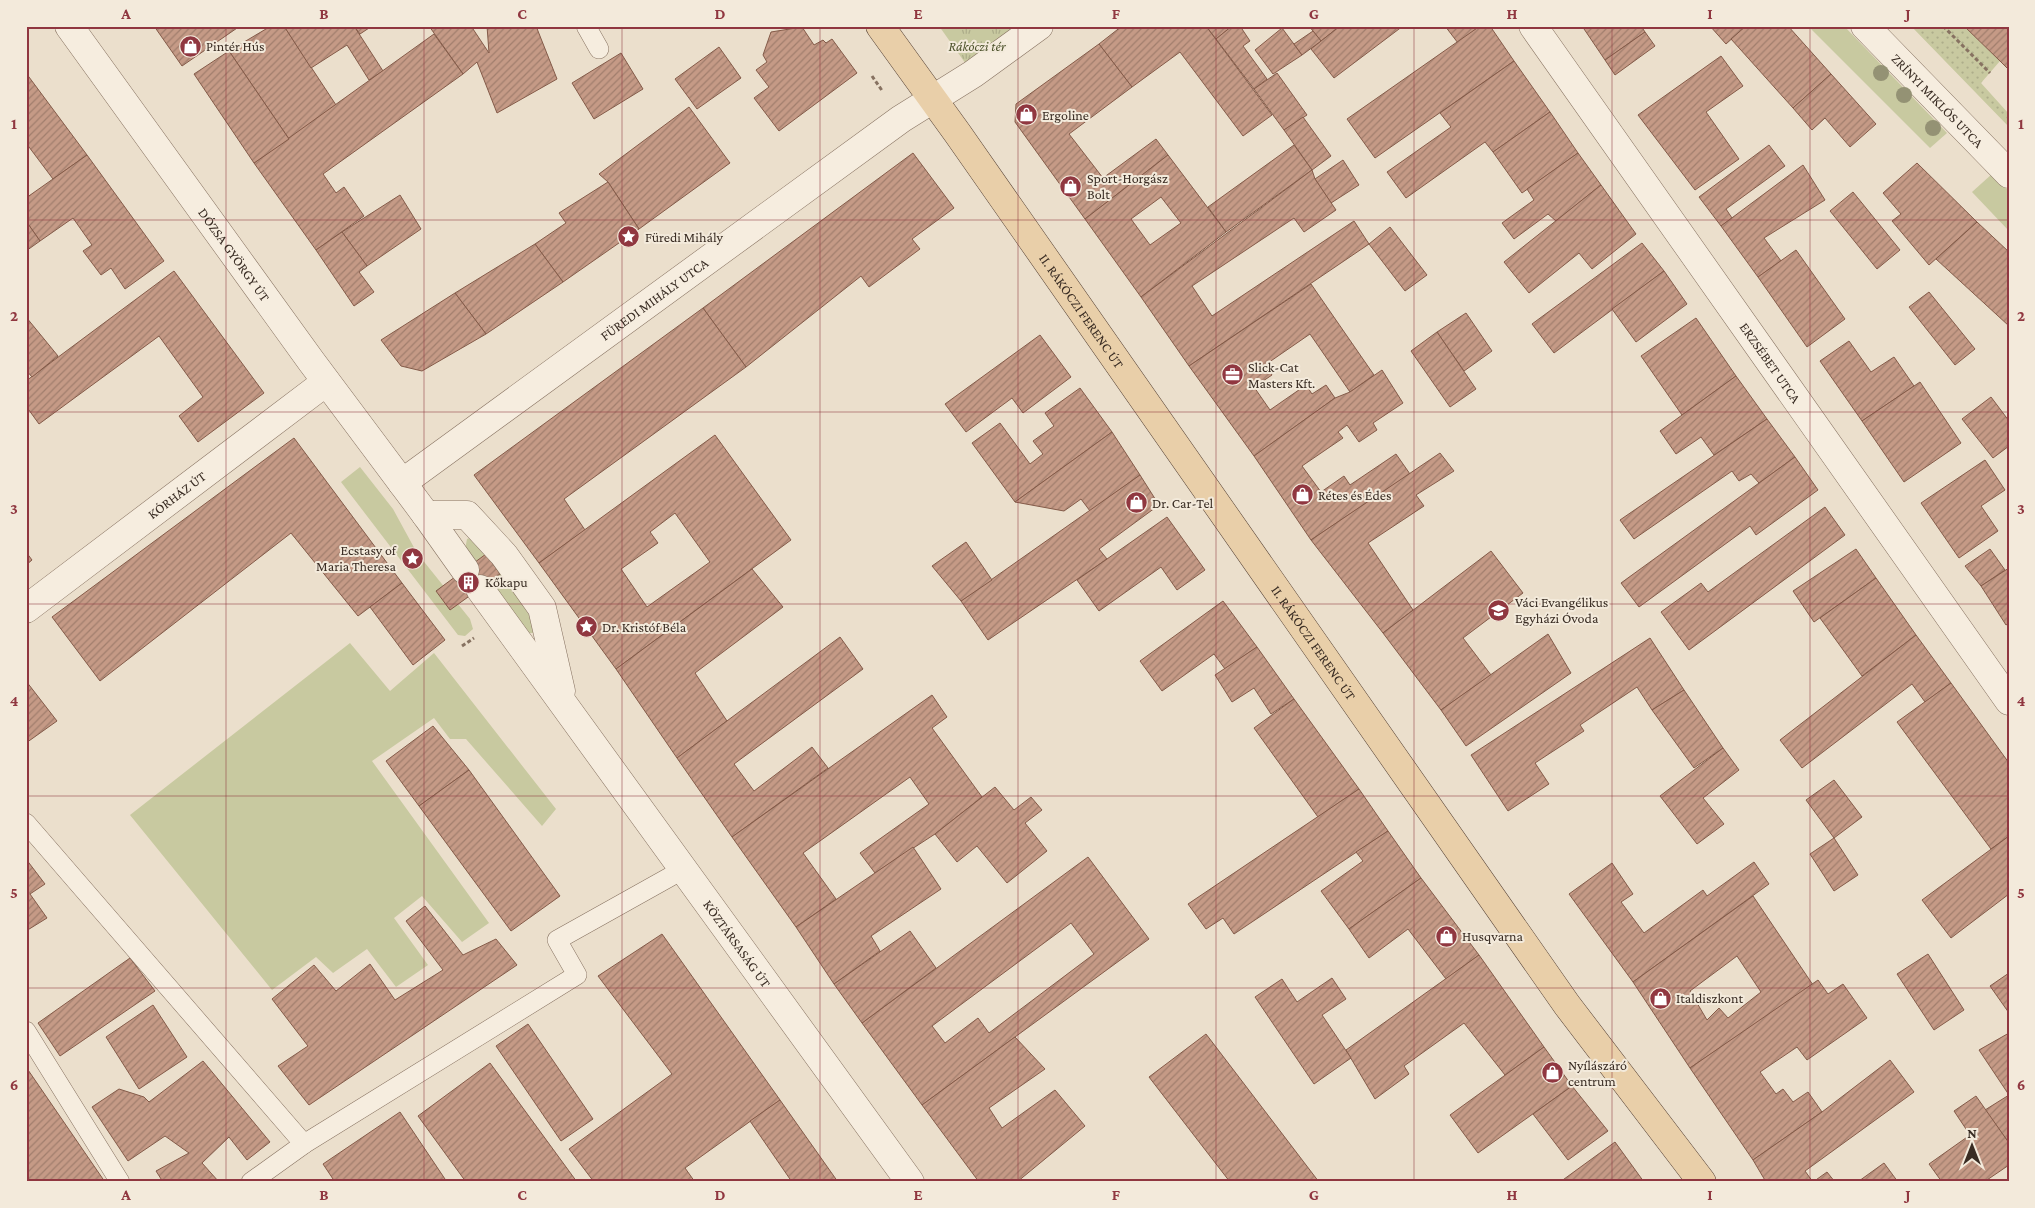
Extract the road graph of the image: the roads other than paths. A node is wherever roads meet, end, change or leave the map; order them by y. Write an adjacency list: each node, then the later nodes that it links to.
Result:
1 (68, 26): 10 (street, DÓZSA GYÖRGY ÚT)
2 (586, 26): 7 (lane)
3 (880, 26): 8 (main road)
4 (1038, 26): 8 (street)
5 (1533, 26): 14 (street, ERZSÉBET UTCA)
6 (1865, 26): 9 (street, ZRÍNYI MIKLÓS UTCA)
7 (599, 49)
8 (933, 99): 11 (street, FÜREDI MIHÁLY UTCA); 23 (main road, II. RÁKÓCZI FERENC ÚT)
9 (2009, 174)
10 (326, 382): 11 (street, DÓZSA GYÖRGY ÚT); 13 (street, KÓRHÁZ ÚT)
11 (402, 483): 12 (street, KÖZTÁRSASÁG ÚT)
12 (426, 515): 15 (street, KÖZTÁRSASÁG ÚT); 15 (street, KÖZTÁRSASÁG ÚT)
13 (26, 609)
14 (2009, 701)
15 (565, 704): 17 (street, KÖZTÁRSASÁG ÚT)
16 (26, 823): 19 (lane)
17 (684, 869): 19 (lane); 22 (street, KÖZTÁRSASÁG ÚT)
18 (26, 1031): 20 (lane)
19 (304, 1144): 21 (lane)
20 (120, 1182)
21 (251, 1182)
22 (910, 1182)
23 (1702, 1182)

